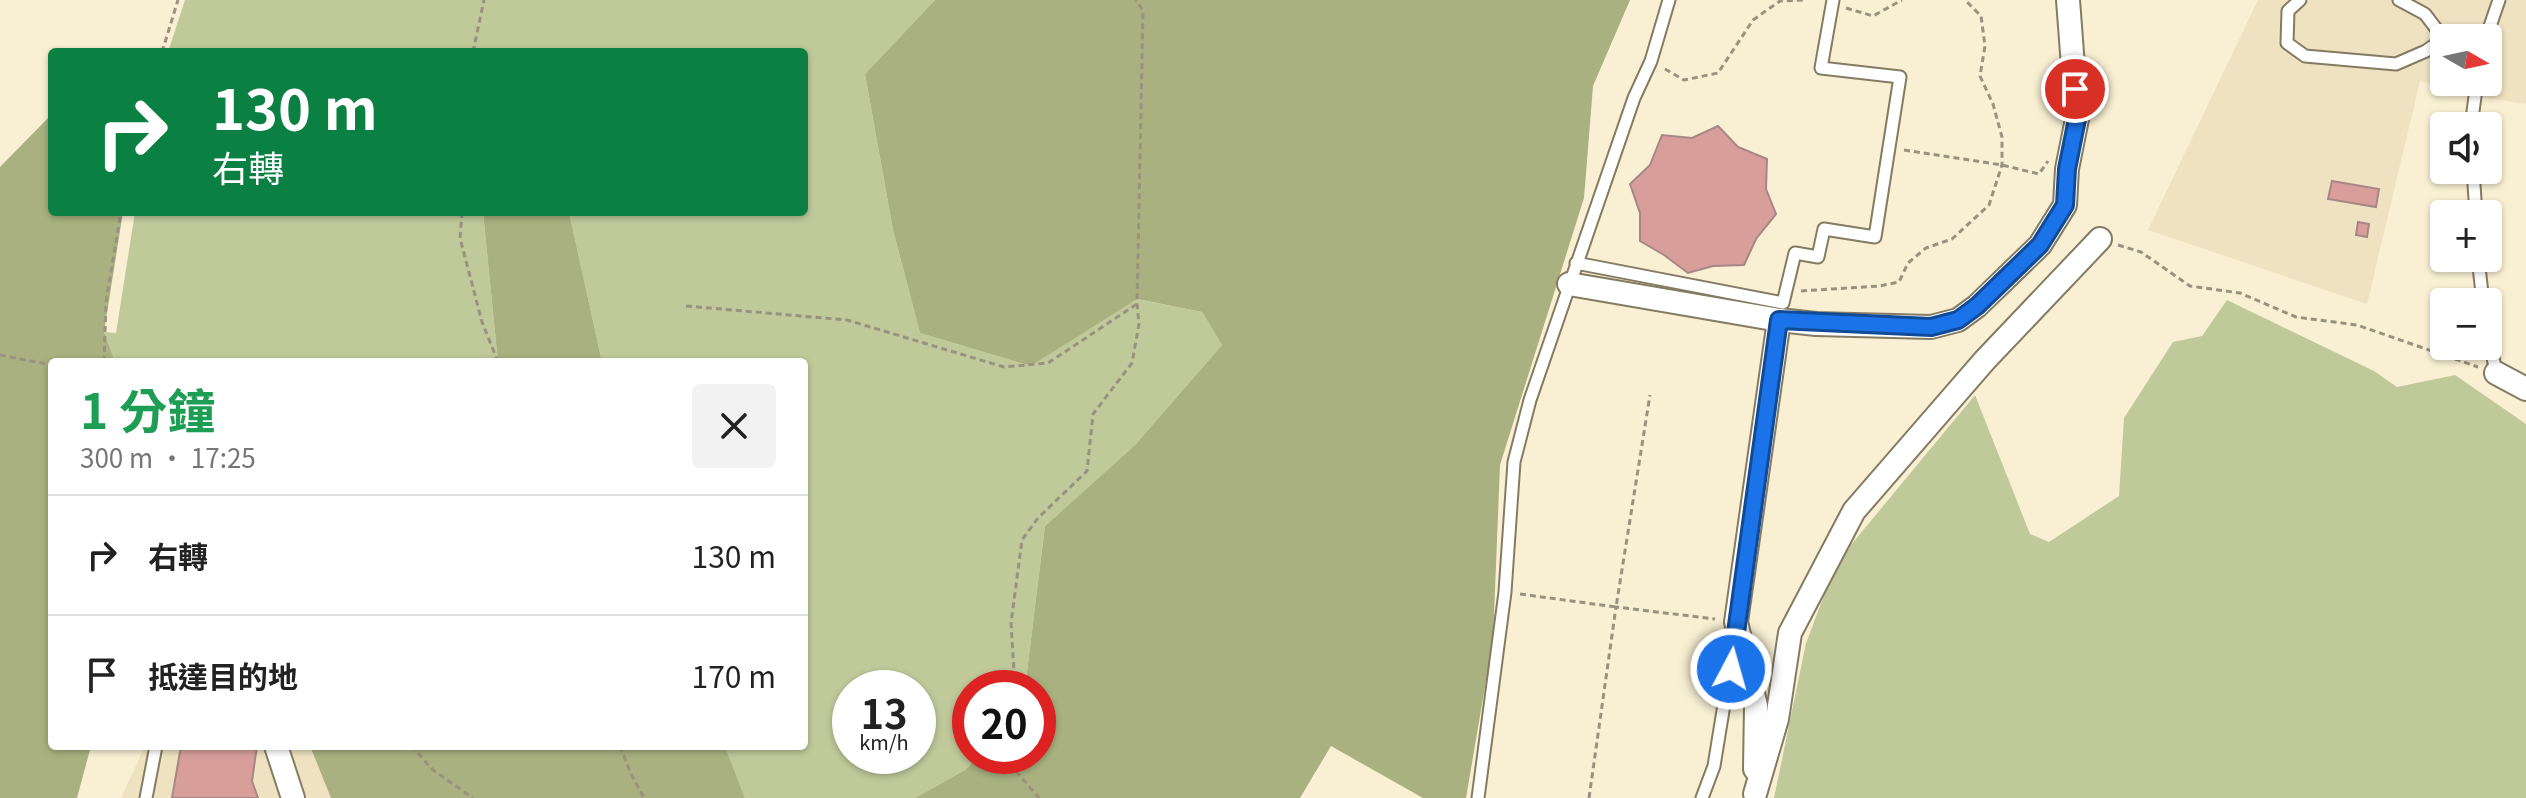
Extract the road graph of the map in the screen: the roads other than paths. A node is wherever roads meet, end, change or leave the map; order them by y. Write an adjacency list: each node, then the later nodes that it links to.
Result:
1 (1669, 0): 11 (lane)
2 (2068, 0): 12 (street)
3 (2300, 0): 9 (lane)
4 (2399, 0): 7 (lane)
5 (2499, 0): 8 (lane)
6 (1833, 2): 12 (lane)
7 (2433, 24)
8 (2491, 24)
9 (2430, 48)
10 (2100, 239): 19 (street)
11 (1573, 274): 12 (street); 22 (lane)
12 (1781, 312): 16 (street)
13 (2494, 360): 14 (lane)
14 (2496, 373): 15 (street)
15 (2526, 389)
16 (1736, 622): 19 (street); 23 (lane)
17 (155, 750): 20 (lane)
18 (277, 750): 21 (street)
19 (1754, 796)
20 (146, 798)
21 (293, 798)
22 (1478, 798)
23 (1702, 798)

